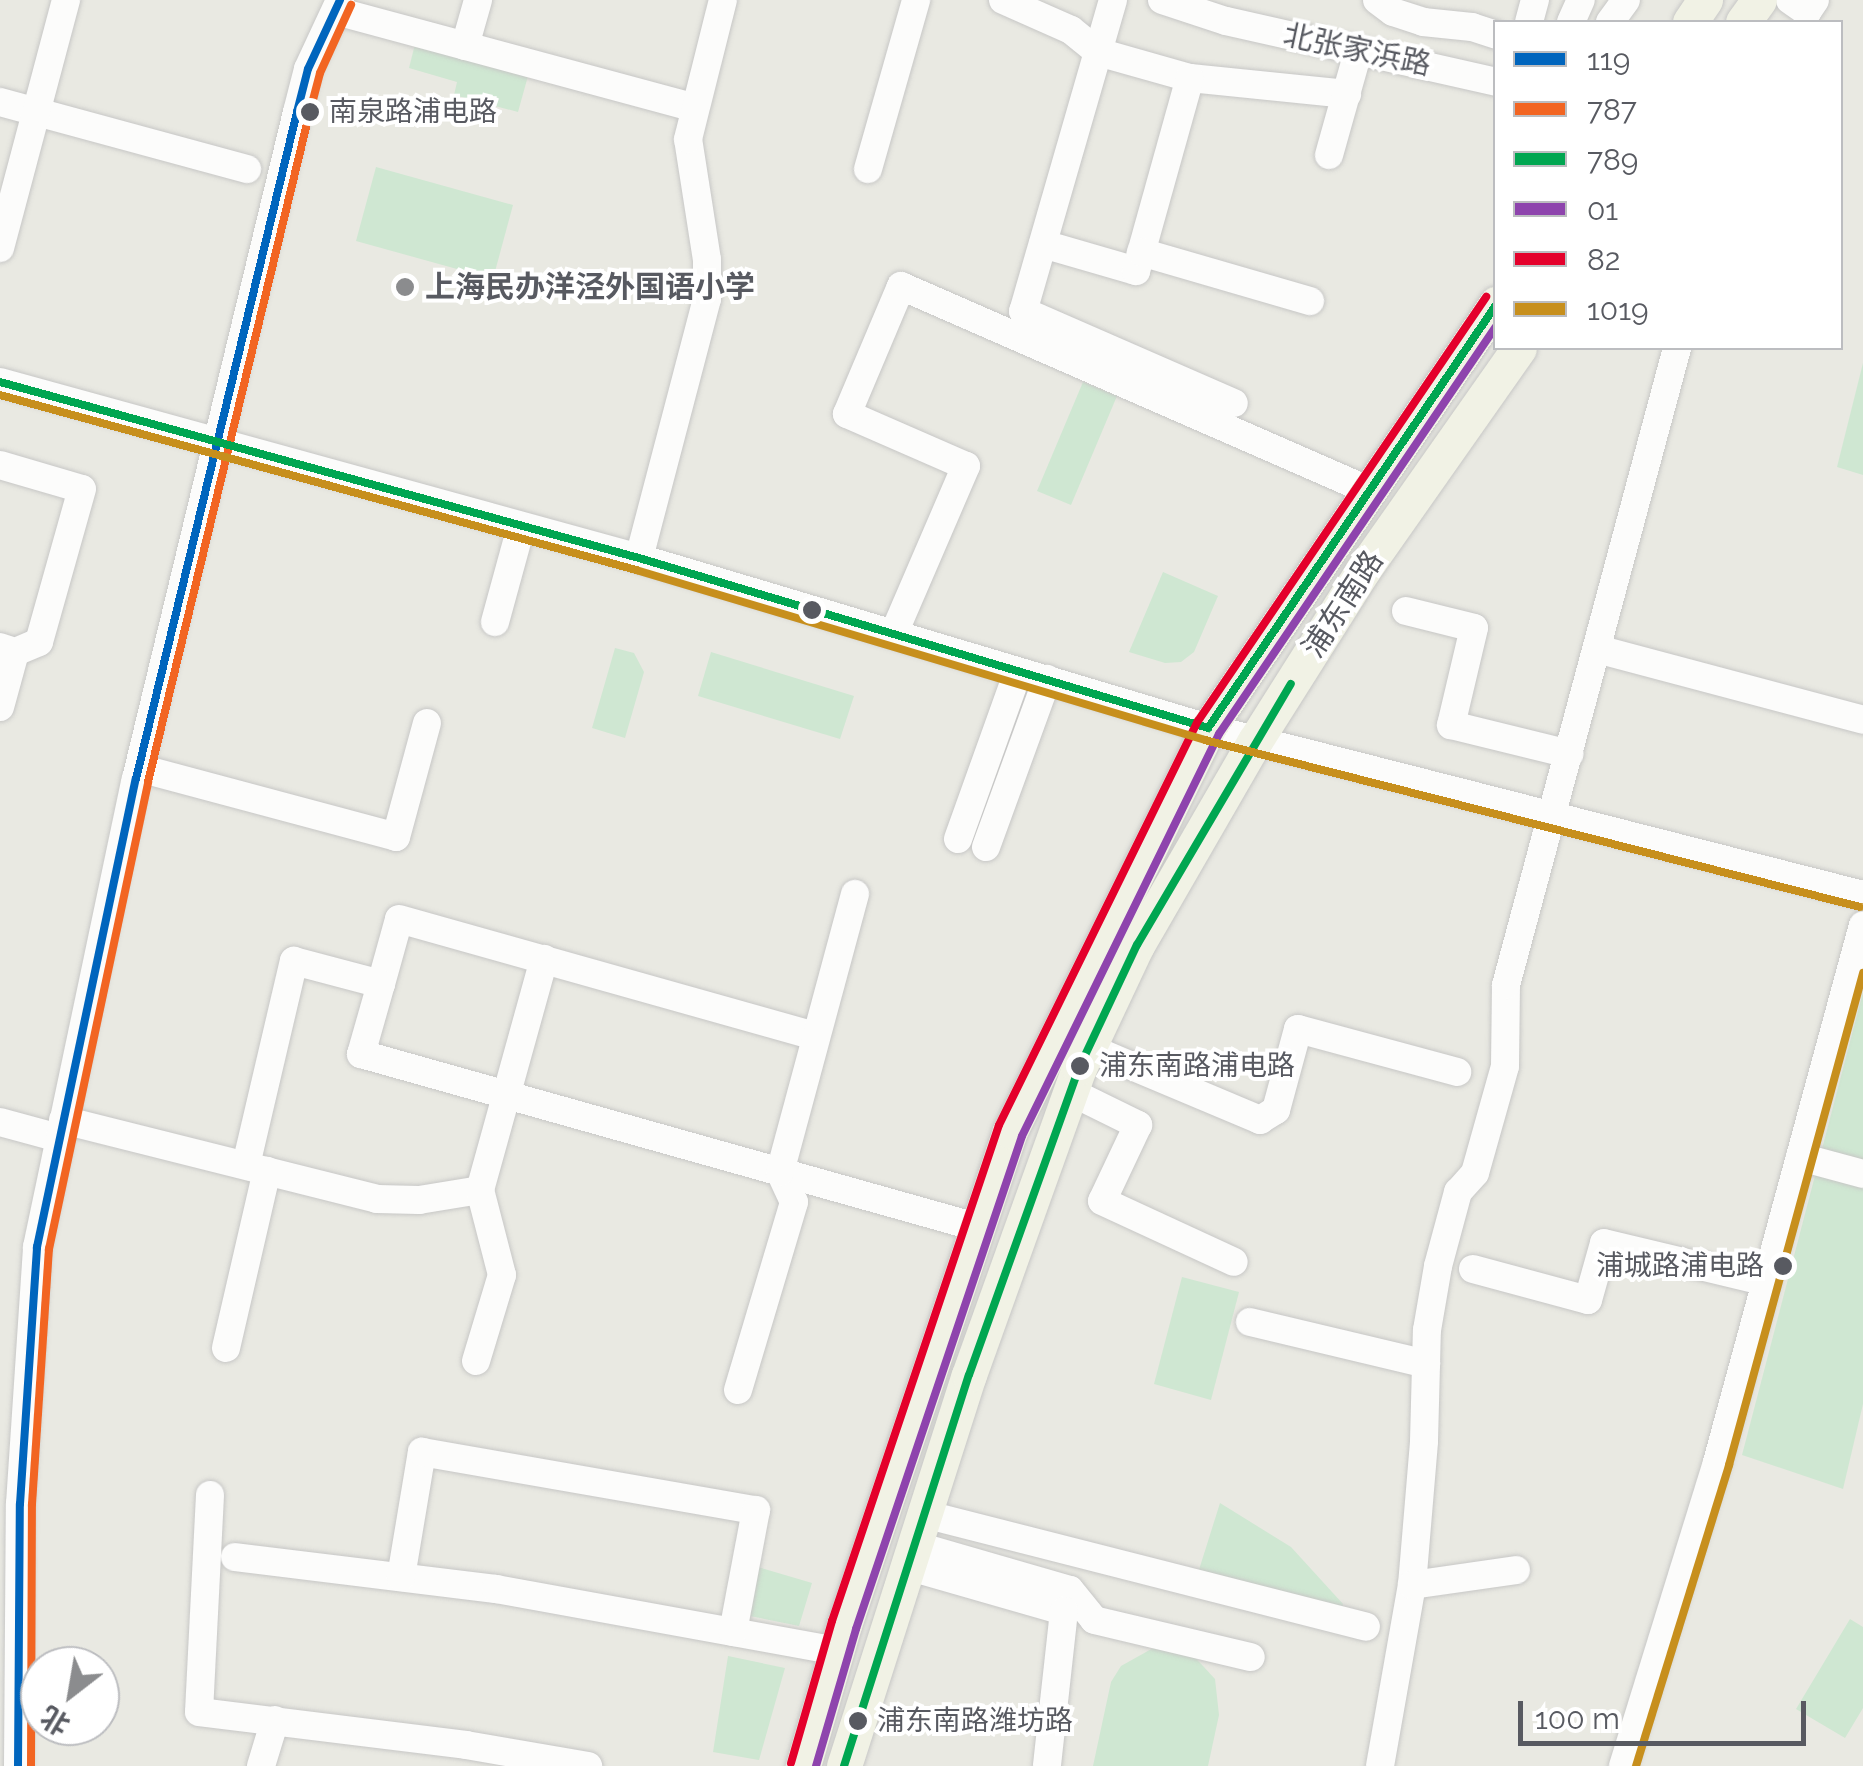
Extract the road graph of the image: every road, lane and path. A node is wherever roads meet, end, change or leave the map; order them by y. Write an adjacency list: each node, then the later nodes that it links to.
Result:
1 (66, 0): 22 (street)
2 (478, 0): 13 (street)
3 (724, 0): 21 (street)
4 (916, 0): 25 (street)
5 (1004, 0): 14 (street)
6 (1113, 0): 14 (street)
7 (1162, 0): 15 (street, 北张家浜路)
8 (1790, 0): 9 (street)
9 (1815, 0)
10 (338, 6): 13 (street); 35 (street)
11 (1388, 7): 12 (street); 16 (street)
12 (1493, 35)
13 (465, 46): 21 (street)
14 (1098, 52): 17 (street); 26 (street)
15 (1358, 52): 16 (street, 北张家浜路); 19 (street)
16 (1390, 58): 18 (street, 北张家浜路)
17 (1190, 78): 19 (street); 28 (street)
18 (1493, 81)
19 (1347, 94): 23 (street)
20 (0, 102): 22 (street)
21 (693, 108): 39 (street)
22 (36, 111): 24 (street); 27 (street)
23 (1330, 155)
24 (247, 169)
25 (868, 169)
26 (1043, 244): 28 (street); 34 (street)
27 (0, 248)
28 (1141, 252): 29 (street)
29 (1310, 300)
30 (1493, 308): 37 (main road, 浦东南路)
31 (1519, 350): 51 (main road, 浦东南路)
32 (1676, 350): 44 (street)
33 (0, 382): 35 (street)
34 (1234, 402)
35 (219, 441): 38 (street); 53 (street)
36 (0, 465): 43 (street)
37 (1370, 490): 42 (street); 50 (main road, 浦东南路)
38 (521, 527): 39 (street); 41 (street)
39 (639, 558): 42 (street)
40 (1406, 611): 52 (street)
41 (495, 622)
42 (894, 633): 45 (street)
43 (8, 650): 47 (street)
44 (1597, 650): 48 (street); 52 (street)
45 (1018, 671): 46 (street); 55 (street)
46 (1047, 679): 50 (street); 56 (street)
47 (0, 707)
48 (1863, 720)
49 (426, 724): 53 (street)
50 (1208, 728): 51 (street); 74 (main road, 浦东南路)
51 (1255, 741): 54 (street); 63 (main road, 浦东南路)
52 (1569, 754): 54 (street)
53 (140, 768): 68 (street)
54 (1551, 816): 58 (street); 81 (street)
55 (958, 839)
56 (986, 847)
57 (855, 894): 62 (street)
58 (1863, 895)
59 (1863, 925): 69 (street)
60 (544, 960): 61 (street); 62 (street); 66 (street)
61 (380, 984): 66 (street); 70 (street)
62 (815, 1036): 71 (street)
63 (1089, 1048): 64 (street); 65 (main road, 浦东南路)
64 (1456, 1072)
65 (1071, 1092): 75 (street); 84 (main road, 浦东南路)
66 (507, 1095): 71 (street); 73 (street)
67 (0, 1122): 68 (street)
68 (61, 1129): 70 (street); 90 (street)
69 (1800, 1156): 72 (street); 77 (street)
70 (257, 1168): 73 (street); 79 (street)
71 (780, 1172): 74 (street); 82 (street)
72 (1863, 1174)
73 (480, 1190): 80 (street)
74 (980, 1228): 92 (main road, 浦东南路)
75 (1234, 1262)
76 (1473, 1269): 77 (street)
77 (1766, 1282): 103 (street)
78 (1250, 1322): 81 (street)
79 (226, 1348)
80 (476, 1362)
81 (1426, 1364): 88 (street)
82 (738, 1390)
83 (210, 1495): 94 (street)
84 (915, 1542): 89 (street); 93 (street); 100 (main road, 浦东南路); 101 (street)
85 (234, 1556): 87 (street)
86 (1516, 1570): 88 (street)
87 (400, 1577): 91 (street); 91 (street)
88 (1412, 1585): 102 (street)
89 (1366, 1627)
90 (9, 1630): 96 (street)
91 (732, 1632): 92 (street)
92 (836, 1650): 99 (main road, 浦东南路)
93 (1251, 1657)
94 (275, 1720): 95 (street); 97 (street)
95 (463, 1756): 98 (street)
96 (18, 1766)
97 (261, 1766)
98 (588, 1766)
99 (802, 1766)
100 (844, 1766)
101 (1048, 1766)
102 (1380, 1766)
103 (1623, 1766)

